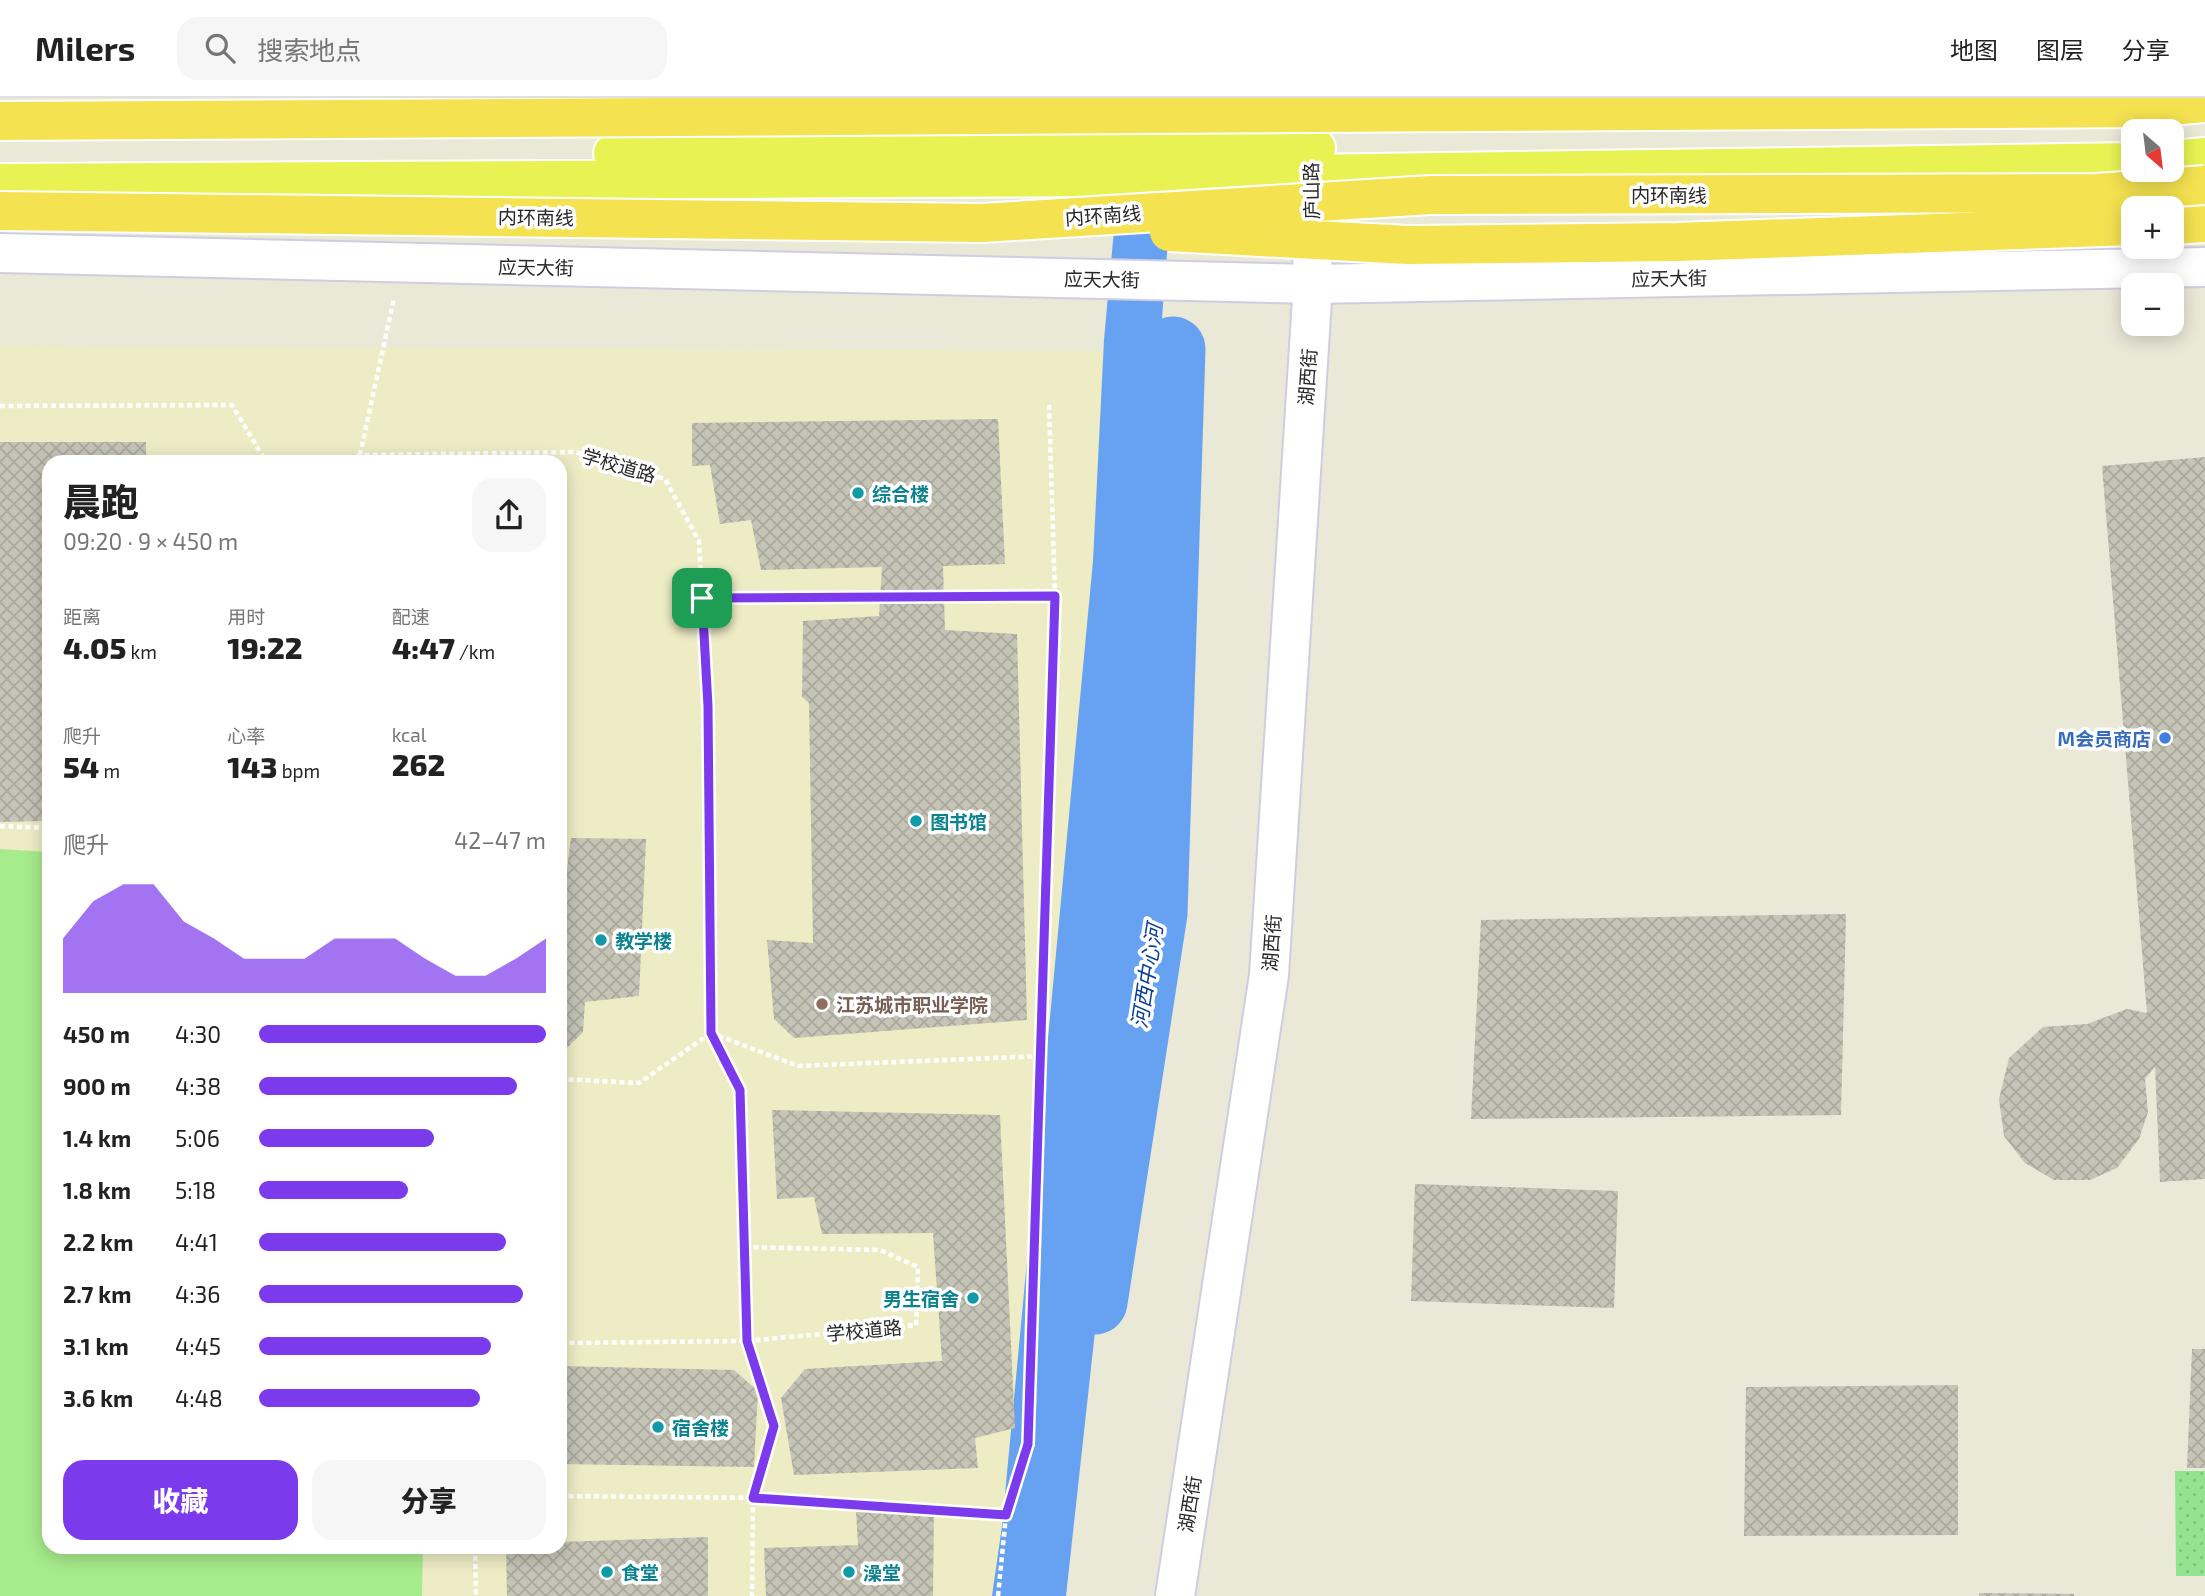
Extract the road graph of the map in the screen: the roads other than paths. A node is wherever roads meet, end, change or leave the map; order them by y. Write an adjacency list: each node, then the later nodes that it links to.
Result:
1 (1158, 98): 4 (highway, bridge)
2 (1311, 98): 12 (street, 庐山路)
3 (2205, 103): 4 (highway, bridge)
4 (992, 118): 5 (highway, bridge)
5 (0, 121)
6 (2205, 138): 7 (main road)
7 (2184, 139)
8 (2121, 142): 12 (main road)
9 (0, 157): 12 (main road)
10 (2205, 158): 11 (main road)
11 (2184, 159)
12 (1310, 161): 13 (main road); 14 (main road); 23 (street, 庐山路)
13 (2121, 162)
14 (0, 183)
15 (2205, 185): 17 (highway, 内环南线, bridge)
16 (0, 211): 17 (highway, 内环南线, bridge)
17 (982, 223): 20 (highway, bridge)
18 (2205, 223): 19 (highway)
19 (2184, 224)
20 (2121, 226)
21 (0, 253): 23 (street, 应天大街)
22 (2205, 267): 23 (street, 应天大街)
23 (1313, 284): 24 (street, 湖西街)
24 (1175, 1596)

